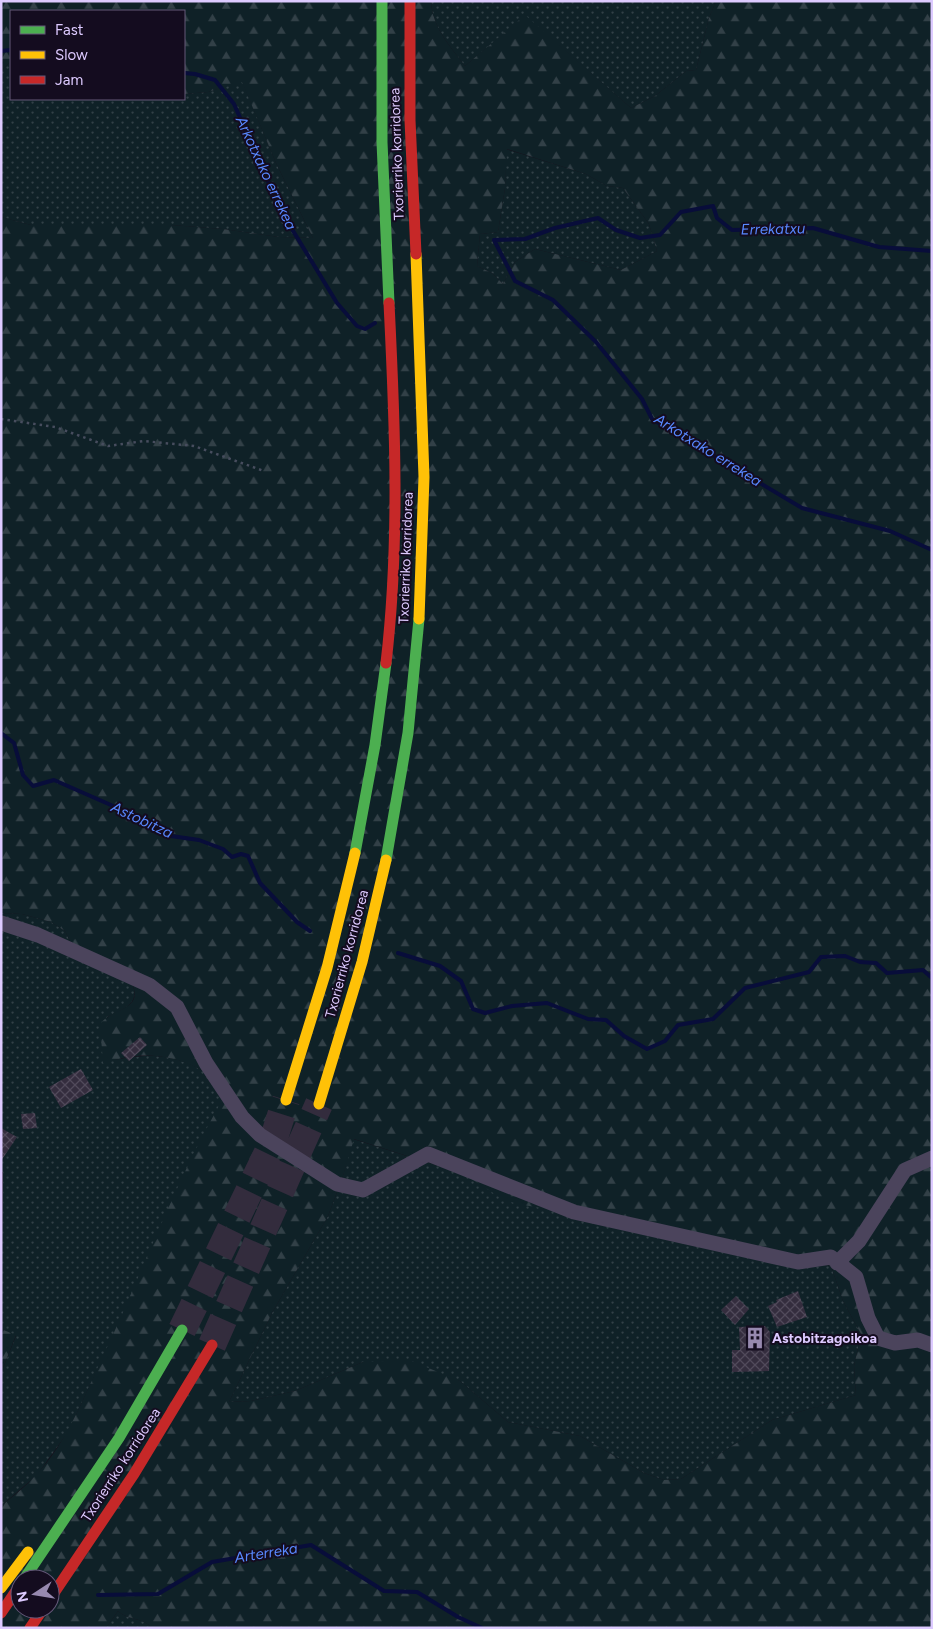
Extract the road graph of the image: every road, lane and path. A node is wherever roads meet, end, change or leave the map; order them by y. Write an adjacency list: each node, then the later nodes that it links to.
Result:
1 (382, 1): 6 (highway, Txorierriko korridorea)
2 (410, 1): 7 (highway, Txorierriko korridorea)
3 (1, 419): 4 (path)
4 (264, 470)
5 (1, 923): 9 (street)
6 (286, 1100)
7 (319, 1104)
8 (932, 1158): 9 (street)
9 (837, 1263): 12 (street)
10 (182, 1330): 13 (highway, Txorierriko korridorea)
11 (212, 1345): 15 (highway, Txorierriko korridorea)
12 (932, 1345)
13 (119, 1438): 14 (highway, Txorierriko korridorea); 16 (highway)
14 (31, 1569)
15 (60, 1584)
16 (1, 1588)
17 (10, 1600): 18 (highway)
18 (1, 1613)

